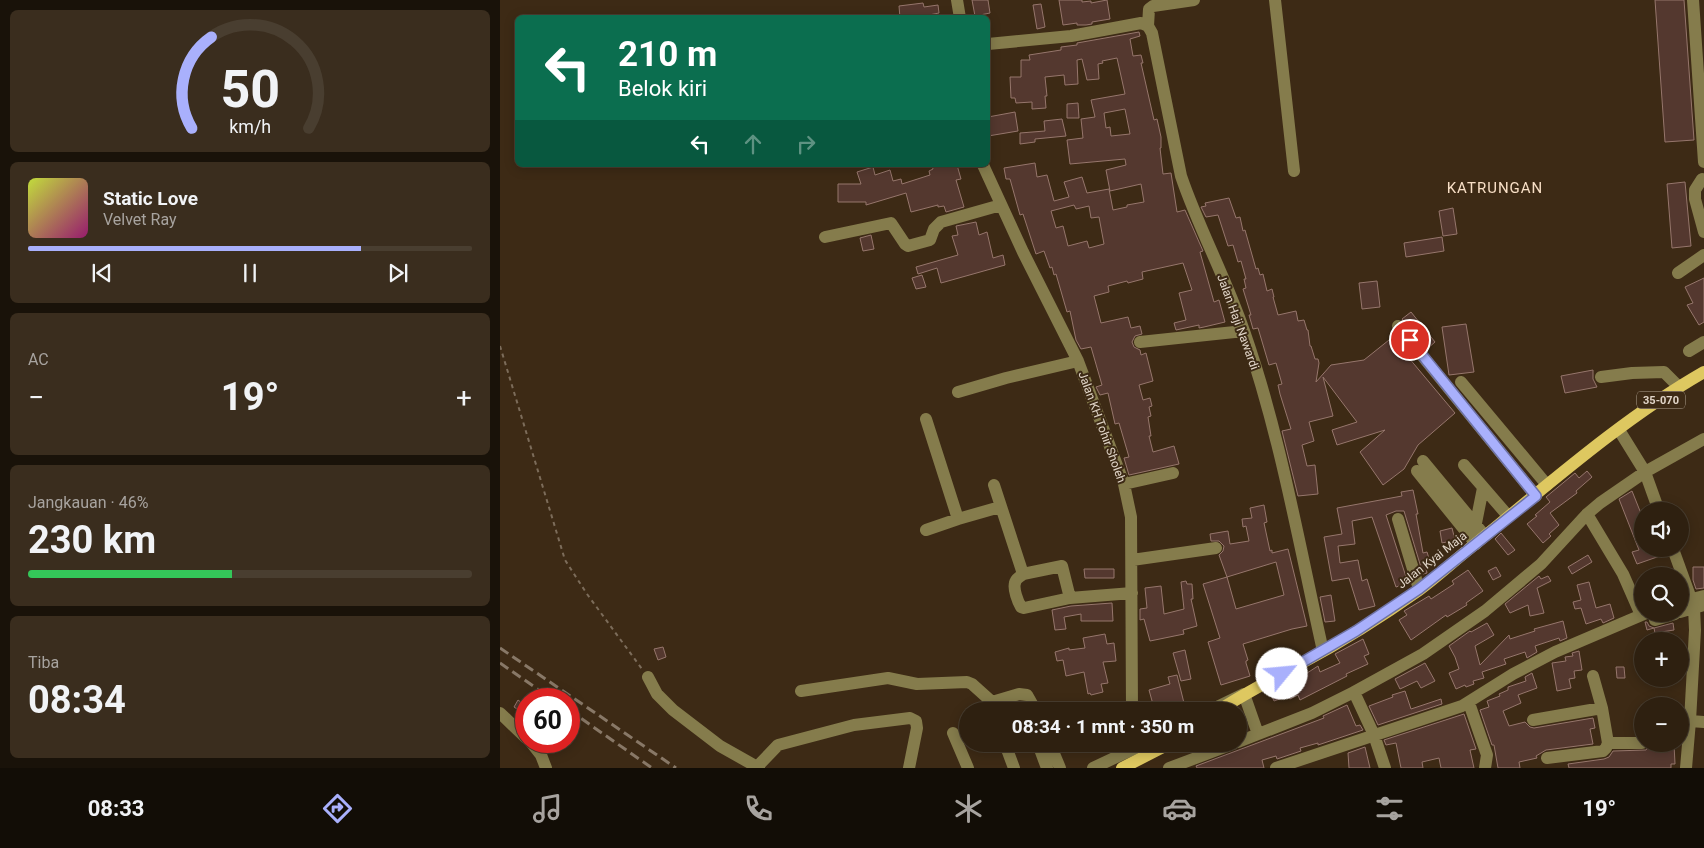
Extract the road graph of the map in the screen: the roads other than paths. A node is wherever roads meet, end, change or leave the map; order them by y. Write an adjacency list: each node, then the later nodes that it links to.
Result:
1 (957, 0): 5 (street)
2 (1194, 0): 6 (street)
3 (1275, 0): 10 (street)
4 (1693, 0): 8 (street)
5 (960, 15)
6 (1148, 26): 7 (street); 18 (street, Jalan Haji Nawardi)
7 (990, 44)
8 (1704, 163): 11 (street)
9 (984, 167): 12 (street, Jalan KH Tohir Sholeh)
10 (1294, 171)
11 (1703, 181): 13 (street)
12 (1001, 205): 14 (street); 22 (street, Jalan KH Tohir Sholeh)
13 (1704, 232)
14 (825, 237)
15 (1704, 255): 16 (street)
16 (1678, 274)
17 (1398, 326): 30 (street)
18 (1244, 331): 19 (street); 58 (street, Jalan Haji Nawardi)
19 (1140, 342)
20 (1704, 342): 21 (street)
21 (1690, 350)
22 (1078, 361): 27 (street); 35 (street, Jalan KH Tohir Sholeh)
23 (1704, 372): 26 (main road, Jalan Kyai Maja / 35-070)
24 (1601, 377): 26 (street)
25 (1462, 382): 30 (street)
26 (1679, 387): 29 (main road, Jalan Kyai Maja / 35-070)
27 (958, 392)
28 (926, 419): 43 (street)
29 (1619, 430): 32 (street); 38 (main road, Jalan Kyai Maja / 35-070)
30 (1492, 432): 38 (street)
31 (1704, 439): 32 (street)
32 (1639, 461): 39 (street); 41 (street)
33 (1464, 465): 37 (street)
34 (1173, 473): 35 (street)
35 (1124, 484): 50 (street, Jalan KH Tohir Sholeh)
36 (994, 485): 40 (street)
37 (1483, 488): 42 (street); 45 (street)
38 (1541, 491): 42 (main road, Jalan Kyai Maja / 35-070)
39 (1656, 502)
40 (1000, 507): 43 (street); 51 (street)
41 (1587, 514): 54 (street); 62 (street)
42 (1509, 517): 47 (main road, Jalan Kyai Maja / 35-070)
43 (958, 519): 46 (street)
44 (1398, 519): 52 (street)
45 (1476, 523): 47 (street); 47 (street)
46 (926, 530)
47 (1481, 540): 52 (main road, Jalan Kyai Maja / 35-070)
48 (1216, 548): 50 (street)
49 (1676, 557): 56 (street)
50 (1132, 560): 53 (street, Jalan KH Tohir Sholeh)
51 (1023, 574): 55 (street); 55 (street)
52 (1419, 589): 58 (main road, Jalan Kyai Maja / 35-070)
53 (1132, 593): 55 (street); 67 (street, Jalan KH Tohir Sholeh)
54 (1634, 593)
55 (1070, 598)
56 (1695, 601): 74 (street)
57 (1634, 621): 70 (street)
58 (1323, 651): 63 (main road, Jalan Kyai Maja / 35-070)
59 (1593, 676): 71 (street)
60 (648, 677): 92 (street)
61 (801, 691): 64 (street)
62 (1354, 692): 78 (street); 80 (street)
63 (1245, 696): 68 (street, Jalan Kyai Maja); 69 (main road, 35-070); 78 (street)
64 (992, 702)
65 (992, 702): 66 (street)
66 (1031, 702)
67 (1132, 702)
68 (1231, 702)
69 (1234, 702)
70 (1470, 703): 80 (street); 104 (street)
71 (1602, 708): 73 (street); 82 (street)
72 (502, 714): 77 (street)
73 (1533, 720)
74 (1690, 721): 75 (street); 76 (street)
75 (1704, 722)
76 (1689, 725)
77 (515, 727)
78 (1257, 731): 81 (street)
79 (953, 733): 95 (street)
80 (1374, 735): 102 (street); 103 (street)
81 (1247, 737)
82 (1608, 743): 83 (street); 91 (street)
83 (1634, 743)
84 (1009, 752): 96 (street)
85 (1041, 752): 97 (street)
86 (1053, 752): 98 (street)
87 (1133, 752): 99 (street); 100 (main road)
88 (1212, 752): 101 (street)
89 (1685, 752): 105 (street)
90 (539, 753): 93 (street)
91 (1547, 758)
92 (758, 767): 94 (street)
93 (546, 768)
94 (909, 768)
95 (968, 768)
96 (1014, 768)
97 (1047, 768)
98 (1060, 768)
99 (1093, 768)
100 (1122, 768)
101 (1169, 768)
102 (1276, 768)
103 (1385, 768)
104 (1486, 768)
105 (1686, 768)

